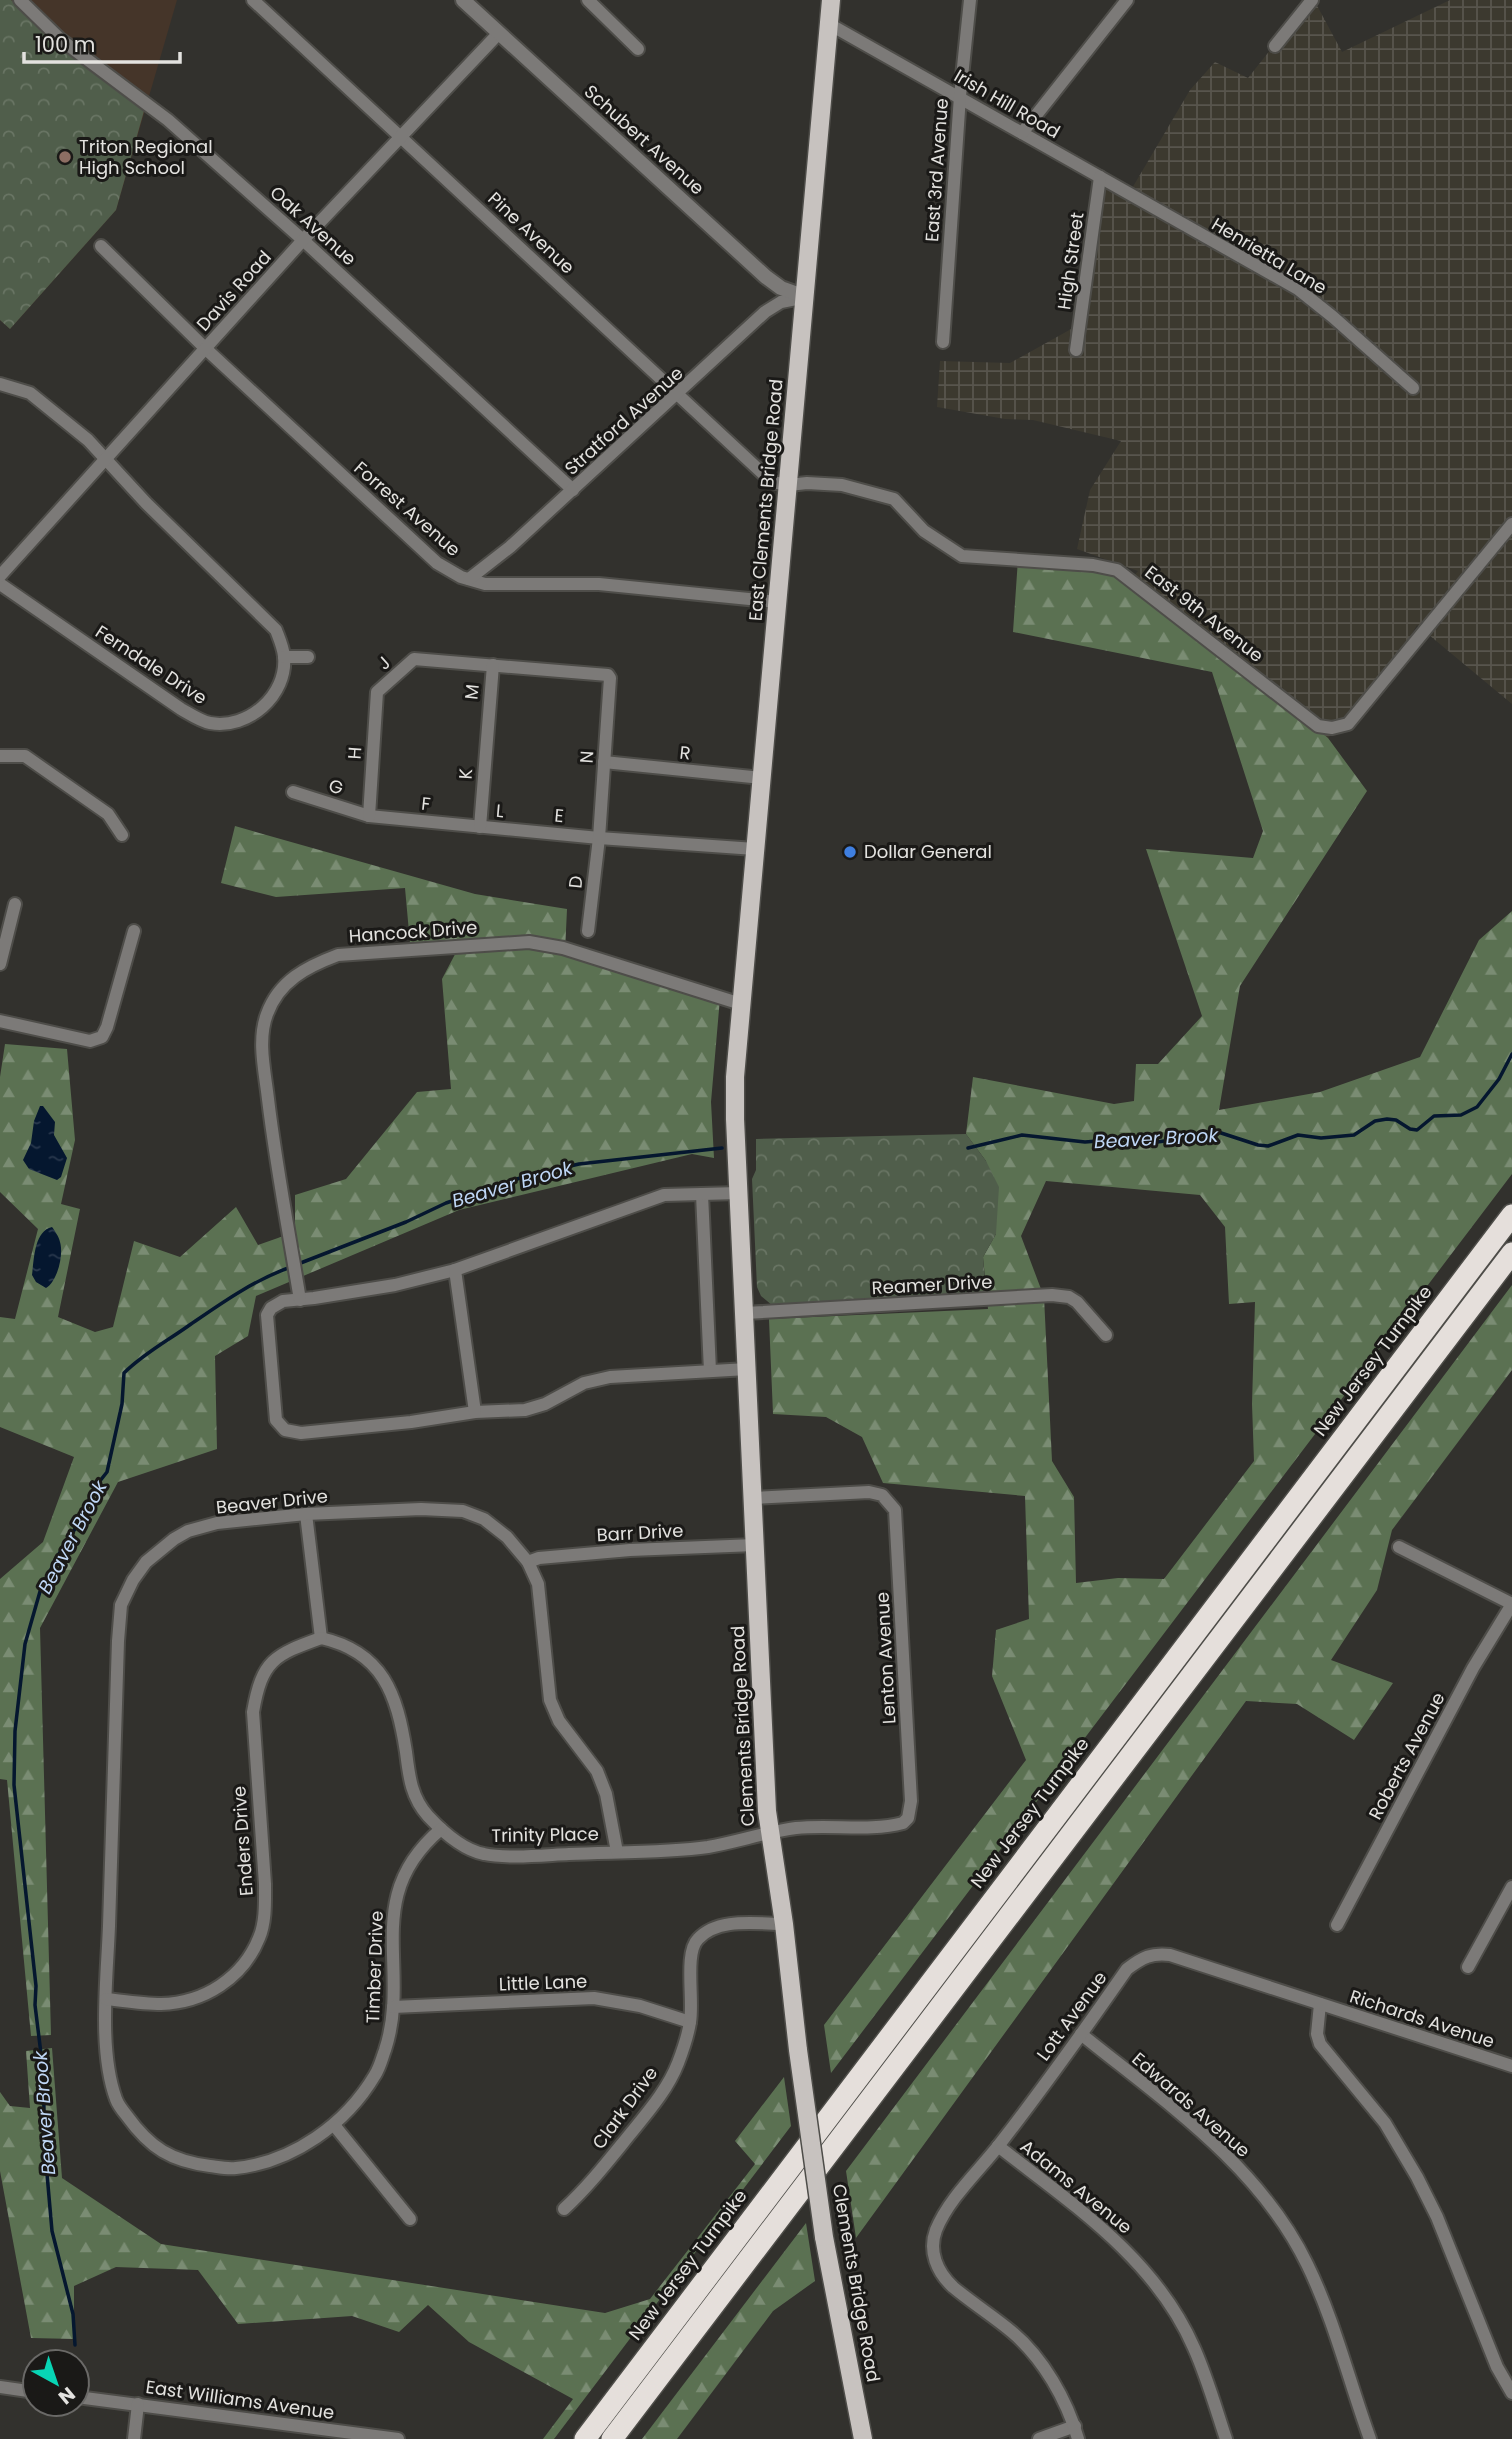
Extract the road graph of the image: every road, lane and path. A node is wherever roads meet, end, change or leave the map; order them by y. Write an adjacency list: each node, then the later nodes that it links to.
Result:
1 (20, 0): 18 (street, Oak Avenue)
2 (253, 0): 15 (street, Pine Avenue)
3 (463, 0): 10 (street, Schubert Avenue)
4 (588, 0): 12 (street)
5 (831, 0): 9 (main road, East Clements Bridge Road)
6 (970, 0): 13 (street, East 3rd Avenue)
7 (1127, 0): 14 (street)
8 (1312, 0): 11 (street)
9 (829, 24): 13 (street, Irish Hill Road); 20 (main road, East Clements Bridge Road)
10 (499, 33): 15 (street, Davis Road); 20 (street, Schubert Avenue)
11 (1275, 46)
12 (638, 49)
13 (960, 96): 14 (street, Irish Hill Road); 21 (street, East 3rd Avenue)
14 (1022, 133): 16 (street, Irish Hill Road)
15 (401, 137): 18 (street, Davis Road); 26 (street, Pine Avenue)
16 (1100, 177): 17 (street, Irish Hill Road); 23 (street, High Street)
17 (1167, 216): 25 (street, Henrietta Lane)
18 (303, 240): 22 (street, Davis Road); 29 (street, Oak Avenue)
19 (101, 246): 22 (street, Forrest Avenue)
20 (806, 297): 26 (street, Stratford Avenue); 28 (main road, East Clements Bridge Road)
21 (943, 342)
22 (206, 349): 27 (street, Davis Road); 32 (street, Forrest Avenue)
23 (1076, 351)
24 (0, 384): 27 (street)
25 (1413, 388)
26 (679, 394): 28 (street, Pine Avenue); 29 (street, Stratford Avenue)
27 (107, 457): 31 (street, Davis Road); 35 (street)
28 (789, 485): 30 (street, East 9th Avenue); 34 (main road, East Clements Bridge Road)
29 (573, 490): 32 (street, Stratford Avenue)
30 (1512, 524)
31 (0, 576)
32 (468, 579): 34 (street, Forrest Avenue)
33 (0, 584): 35 (street, Ferndale Drive)
34 (778, 601): 42 (main road, East Clements Bridge Road)
35 (284, 657): 36 (street)
36 (308, 657)
37 (493, 665): 38 (street, J); 39 (street, M); 41 (street, N)
38 (377, 692): 44 (street, H)
39 (487, 723): 45 (street, K)
40 (0, 756): 47 (street)
41 (604, 762): 42 (street, R); 48 (street, N)
42 (762, 778): 49 (main road, East Clements Bridge Road)
43 (293, 792): 44 (street, G)
44 (369, 816): 45 (street, F)
45 (480, 827): 46 (street, L)
46 (517, 830): 48 (street, E)
47 (122, 835)
48 (598, 838): 49 (street); 51 (street, D)
49 (755, 849): 54 (main road, East Clements Bridge Road)
50 (15, 904): 53 (street)
51 (588, 930)
52 (134, 931): 55 (street)
53 (0, 964)
54 (741, 1004): 56 (main road, Clements Bridge Road); 61 (street, Hancock Drive)
55 (0, 1021)
56 (739, 1193): 57 (street); 62 (main road, Clements Bridge Road)
57 (702, 1194): 60 (street); 65 (street)
58 (1512, 1215): 100 (highway, New Jersey Turnpike)
59 (1512, 1253): 101 (highway)
60 (455, 1270): 61 (street); 66 (street)
61 (300, 1300): 66 (street)
62 (745, 1313): 63 (street, Reamer Drive); 64 (main road, Clements Bridge Road)
63 (1106, 1335)
64 (747, 1369): 65 (street); 67 (main road, Clements Bridge Road)
65 (710, 1371): 66 (street)
66 (475, 1412)
67 (752, 1498): 69 (main road, Clements Bridge Road); 74 (street, Lenton Avenue)
68 (306, 1514): 71 (street, Beaver Drive); 73 (street); 82 (street, Beaver Drive)
69 (754, 1545): 71 (street, Barr Drive); 76 (main road, Clements Bridge Road)
70 (1399, 1547): 72 (street)
71 (528, 1562): 77 (street, Beaver Drive)
72 (1512, 1604): 80 (street, Roberts Avenue)
73 (321, 1639): 75 (street, Trinity Place); 82 (street, Enders Drive)
74 (908, 1818): 76 (street, Trinity Place)
75 (441, 1829): 77 (street, Trinity Place); 84 (street, Timber Drive)
76 (770, 1833): 77 (street, Trinity Place); 79 (main road, Clements Bridge Road)
77 (617, 1852)
78 (1512, 1887): 81 (street)
79 (784, 1924): 85 (street, Clark Drive); 102 (main road, Clements Bridge Road, bridge)
80 (1337, 1925)
81 (1468, 1967)
82 (106, 1999): 88 (street, Timber Drive)
83 (1320, 2004): 86 (street, Lott Avenue); 87 (street, Richards Avenue); 92 (street)
84 (393, 2007): 85 (street, Little Lane); 88 (street, Timber Drive)
85 (690, 2022): 90 (street, Clark Drive)
86 (1082, 2034): 89 (street, Lott Avenue); 106 (street, Edwards Avenue)
87 (1512, 2066)
88 (334, 2125): 91 (street)
89 (998, 2147): 97 (street, Lott Avenue); 105 (street, Adams Avenue)
90 (564, 2209)
91 (410, 2219)
92 (1510, 2385)
93 (0, 2387): 94 (street)
94 (21, 2390)
95 (91, 2399): 96 (street, East Williams Avenue)
96 (138, 2404): 98 (street); 99 (street, East Williams Avenue)
97 (1074, 2426): 103 (street); 104 (street)
98 (134, 2439)
99 (398, 2439)
100 (585, 2439)
101 (612, 2439)
102 (863, 2439)
103 (1039, 2439)
104 (1079, 2439)
105 (1226, 2439)
106 (1370, 2439)

